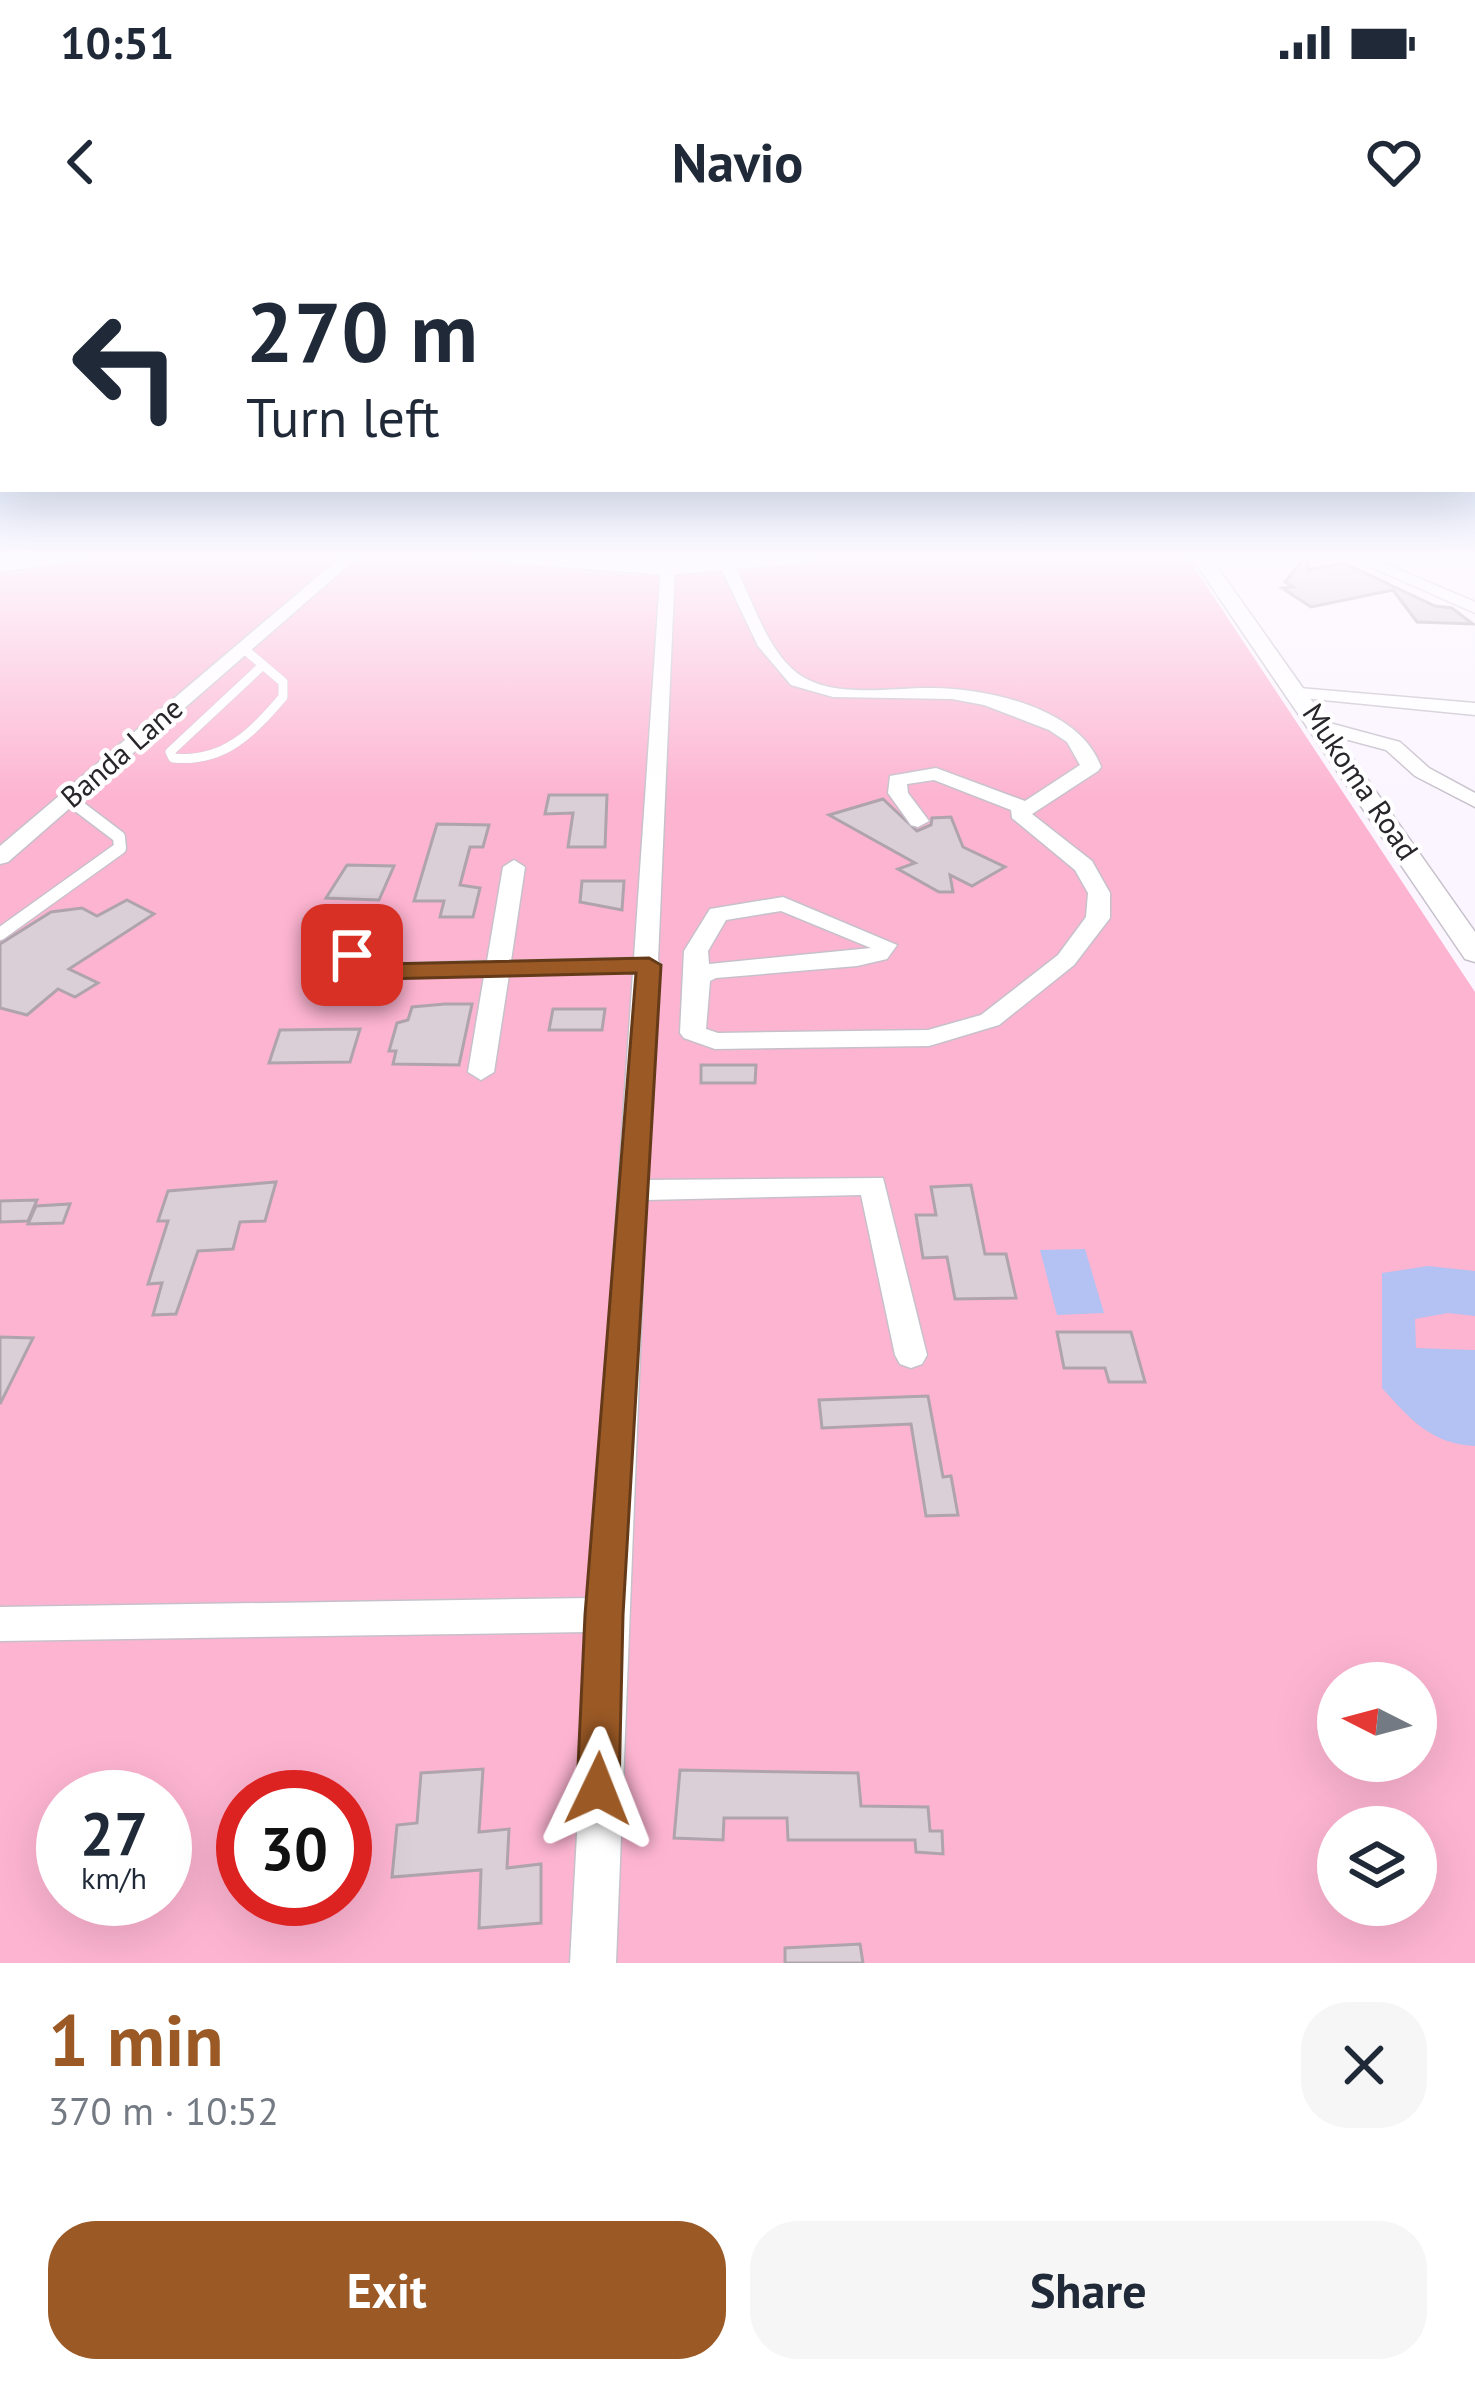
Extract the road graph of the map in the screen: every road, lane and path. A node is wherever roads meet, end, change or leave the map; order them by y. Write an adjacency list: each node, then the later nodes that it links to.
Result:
1 (260, 635): 5 (street, Banda Lane)
2 (665, 635): 19 (street)
3 (763, 635): 12 (street)
4 (1257, 635): 7 (street, Mukoma Road)
5 (244, 649): 6 (lane); 10 (street, Banda Lane)
6 (265, 664): 6 (lane)
7 (1299, 693): 8 (street); 9 (street, Mukoma Road)
8 (1475, 710)
9 (1322, 727): 11 (street); 18 (street, Mukoma Road)
10 (69, 799): 14 (street, Banda Lane); 17 (lane)
11 (1475, 801)
12 (1023, 807): 13 (street); 21 (street)
13 (919, 821)
14 (0, 857)
15 (514, 867): 20 (street)
16 (315, 919): 20 (street)
17 (0, 934)
18 (1475, 953)
19 (649, 965): 20 (street); 23 (street)
20 (497, 970): 22 (street)
21 (698, 978): 21 (street)
22 (481, 1072)
23 (635, 1190): 24 (street); 25 (street)
24 (910, 1355)
25 (604, 1615): 26 (street); 27 (street)
26 (0, 1624)
27 (593, 1963)

